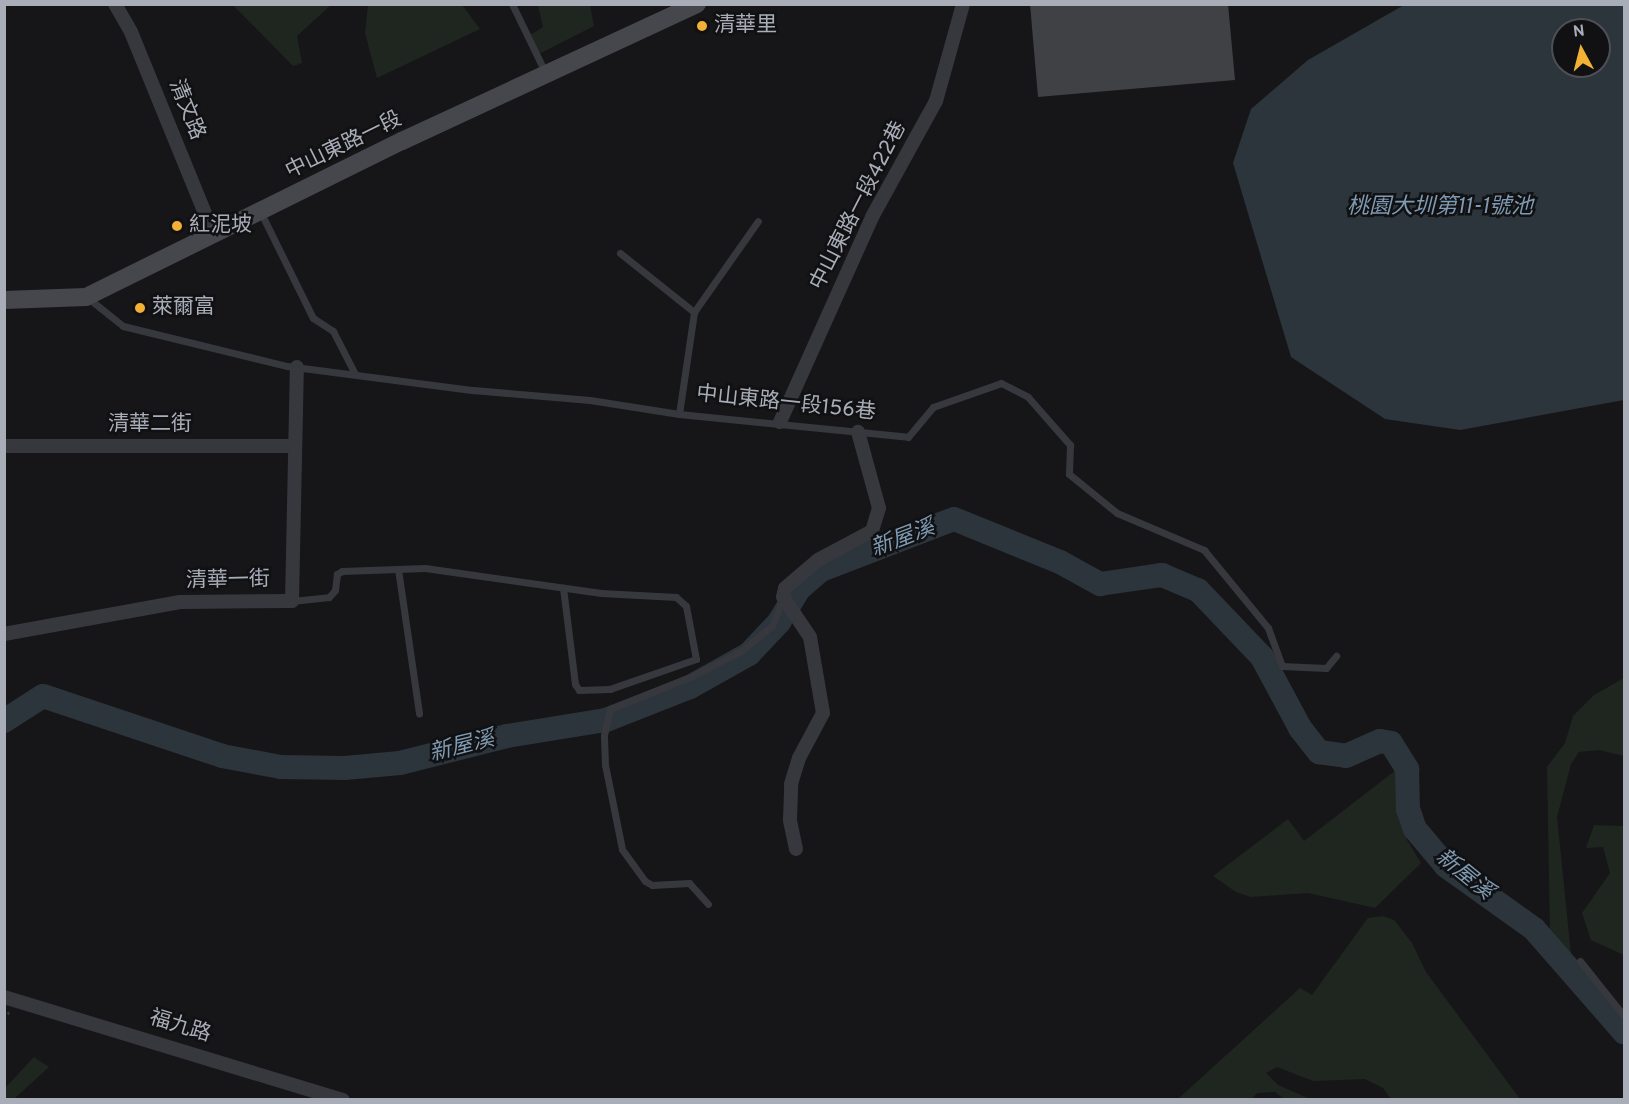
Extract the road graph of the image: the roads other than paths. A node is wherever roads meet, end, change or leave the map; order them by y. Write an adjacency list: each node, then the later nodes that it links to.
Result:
1 (115, 4): 8 (street, 清文路)
2 (512, 4): 5 (lane)
3 (697, 4): 5 (main road, 中山東路一段)
4 (963, 4): 16 (street, 中山東路一段422巷)
5 (547, 76): 6 (main road, 中山東路一段)
6 (261, 211): 8 (main road, 中山東路一段); 14 (lane)
7 (758, 221): 12 (lane)
8 (213, 235): 10 (main road, 中山東路一段)
9 (621, 253): 12 (lane)
10 (86, 297): 11 (main road, 中山東路一段); 13 (lane, 中山東路一段156巷)
11 (4, 300)
12 (694, 312): 15 (lane)
13 (297, 367): 14 (lane, 中山東路一段156巷); 19 (street, 清華一街)
14 (355, 375): 15 (lane, 中山東路一段156巷)
15 (679, 414): 16 (lane, 中山東路一段156巷)
16 (780, 422): 17 (lane, 中山東路一段156巷)
17 (858, 432): 23 (street); 25 (lane, 中山東路一段156巷)
18 (4, 446): 19 (street, 清華二街)
19 (296, 446): 22 (street, 清華一街)
20 (398, 569): 21 (lane); 22 (lane); 26 (lane)
21 (563, 588): 21 (lane)
22 (292, 601): 24 (street, 清華一街)
23 (786, 601): 27 (street); 28 (lane)
24 (4, 634)
25 (1336, 656)
26 (419, 713)
27 (796, 849)
28 (708, 904)
29 (1580, 961): 31 (lane)
30 (4, 998): 32 (street, 福九路)
31 (1624, 1016)
32 (342, 1100)

